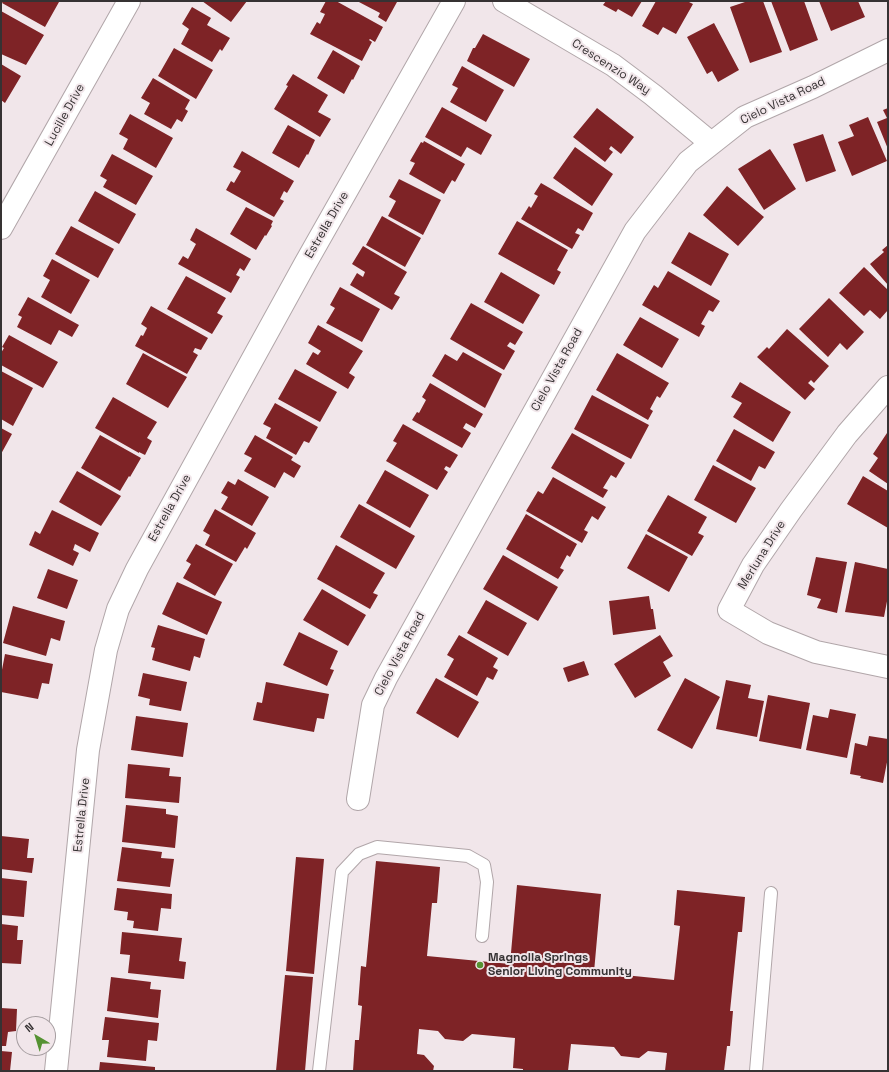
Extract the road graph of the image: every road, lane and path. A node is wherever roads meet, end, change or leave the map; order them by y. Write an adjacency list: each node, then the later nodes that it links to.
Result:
1 (129, 1): 6 (street, Lucille Drive)
2 (454, 1): 12 (street, Estrella Drive)
3 (504, 1): 5 (street, Crescenzio Way)
4 (888, 50): 5 (street, Cielo Vista Road)
5 (711, 143): 9 (street, Cielo Vista Road)
6 (1, 228)
7 (888, 387): 8 (street, Merluna Drive)
8 (888, 667)
9 (358, 799)
10 (771, 892): 14 (lane)
11 (482, 936): 13 (lane)
12 (56, 1071)
13 (319, 1071)
14 (756, 1071)

